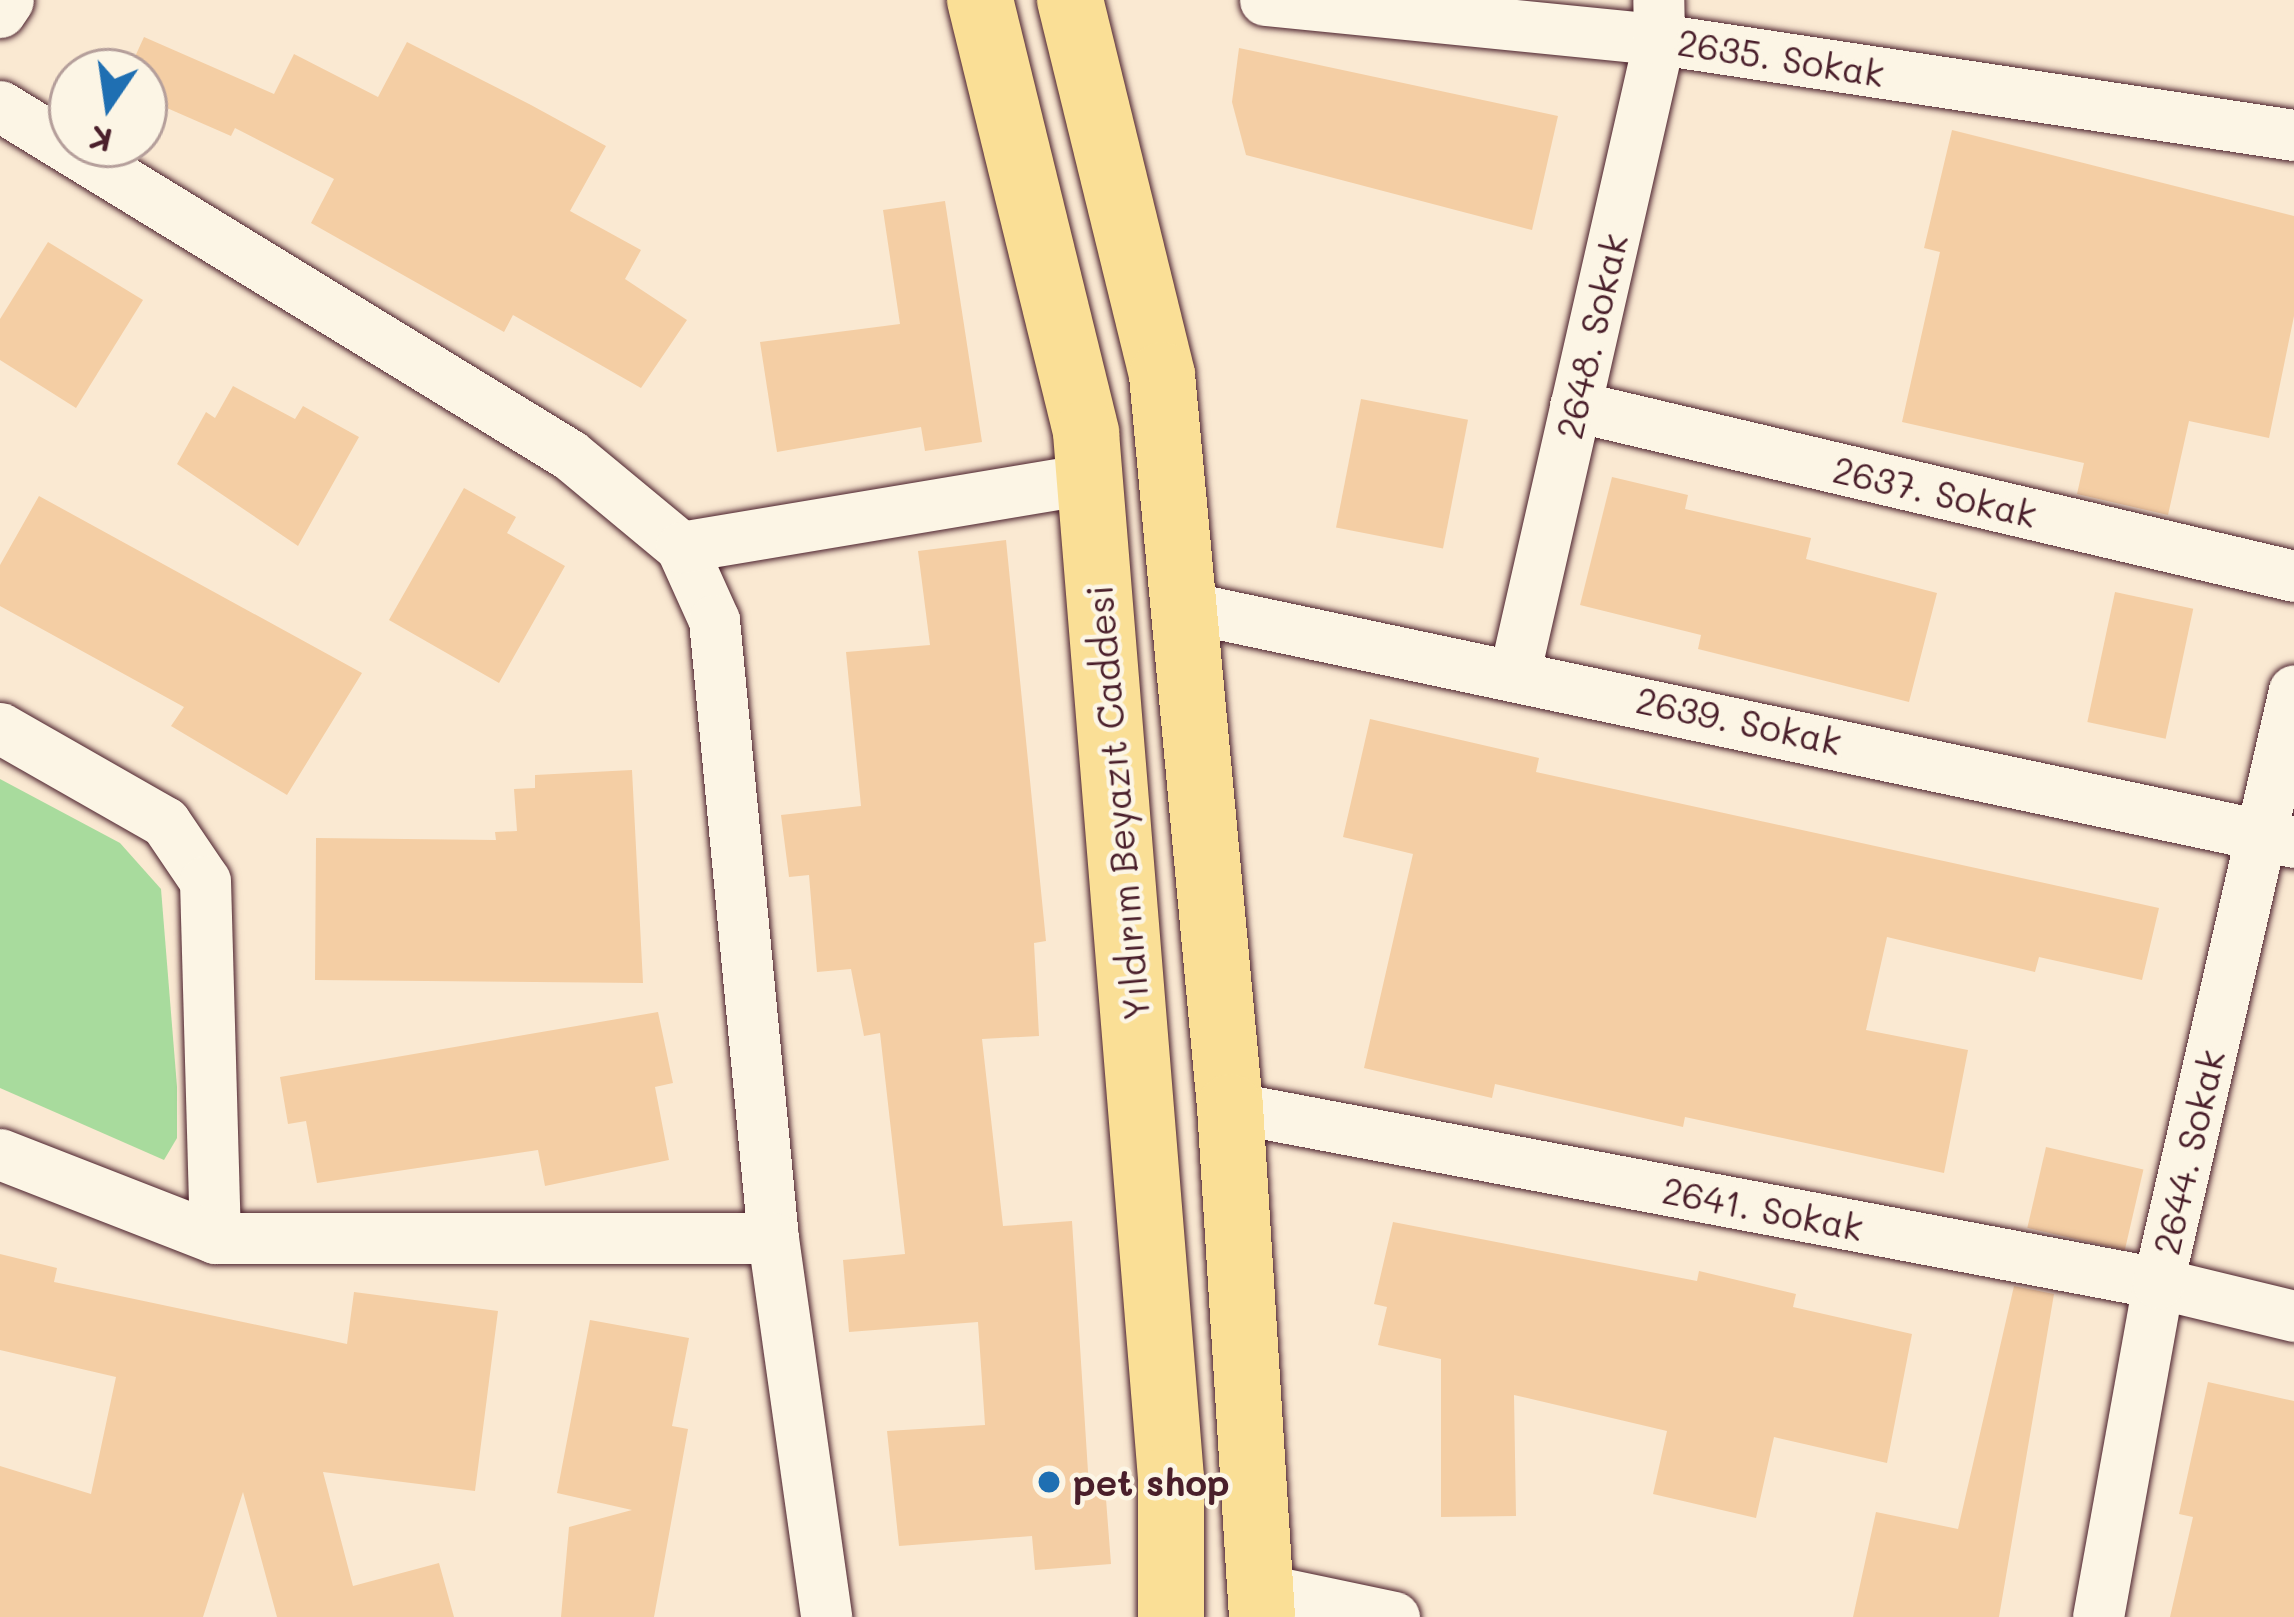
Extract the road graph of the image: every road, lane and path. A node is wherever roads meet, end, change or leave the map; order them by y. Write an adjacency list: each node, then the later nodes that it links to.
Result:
1 (8, 0): 5 (street)
2 (980, 0): 10 (main road, Yıldırım Beyazıt Caddesi)
3 (1070, 0): 13 (main road)
4 (1265, 0): 6 (street, 2635. Sokak)
5 (0, 13)
6 (1658, 19): 8 (street, 2635. Sokak); 9 (street, 2648. Sokak)
7 (0, 106): 11 (street)
8 (2294, 135)
9 (1576, 406): 12 (street, 2637. Sokak); 14 (street, 2648. Sokak)
10 (1089, 479): 11 (street); 26 (main road, Yıldırım Beyazıt Caddesi)
11 (681, 548): 21 (street)
12 (2294, 576)
13 (1182, 606): 14 (street, 2639. Sokak); 18 (main road)
14 (1515, 671): 17 (street, 2639. Sokak)
15 (2294, 690): 17 (street, 2644. Sokak)
16 (0, 728): 20 (street)
17 (2278, 838): 22 (street, 2644. Sokak)
18 (1230, 1107): 22 (street, 2641. Sokak); 24 (main road)
19 (0, 1154): 20 (street)
20 (214, 1238): 21 (street)
21 (773, 1238): 25 (street)
22 (2158, 1283): 23 (street, 2641. Sokak); 28 (street, 2644. Sokak)
23 (2294, 1316)
24 (1261, 1603): 27 (street)
25 (826, 1617)
26 (1172, 1617)
27 (1394, 1617)
28 (2098, 1617)

